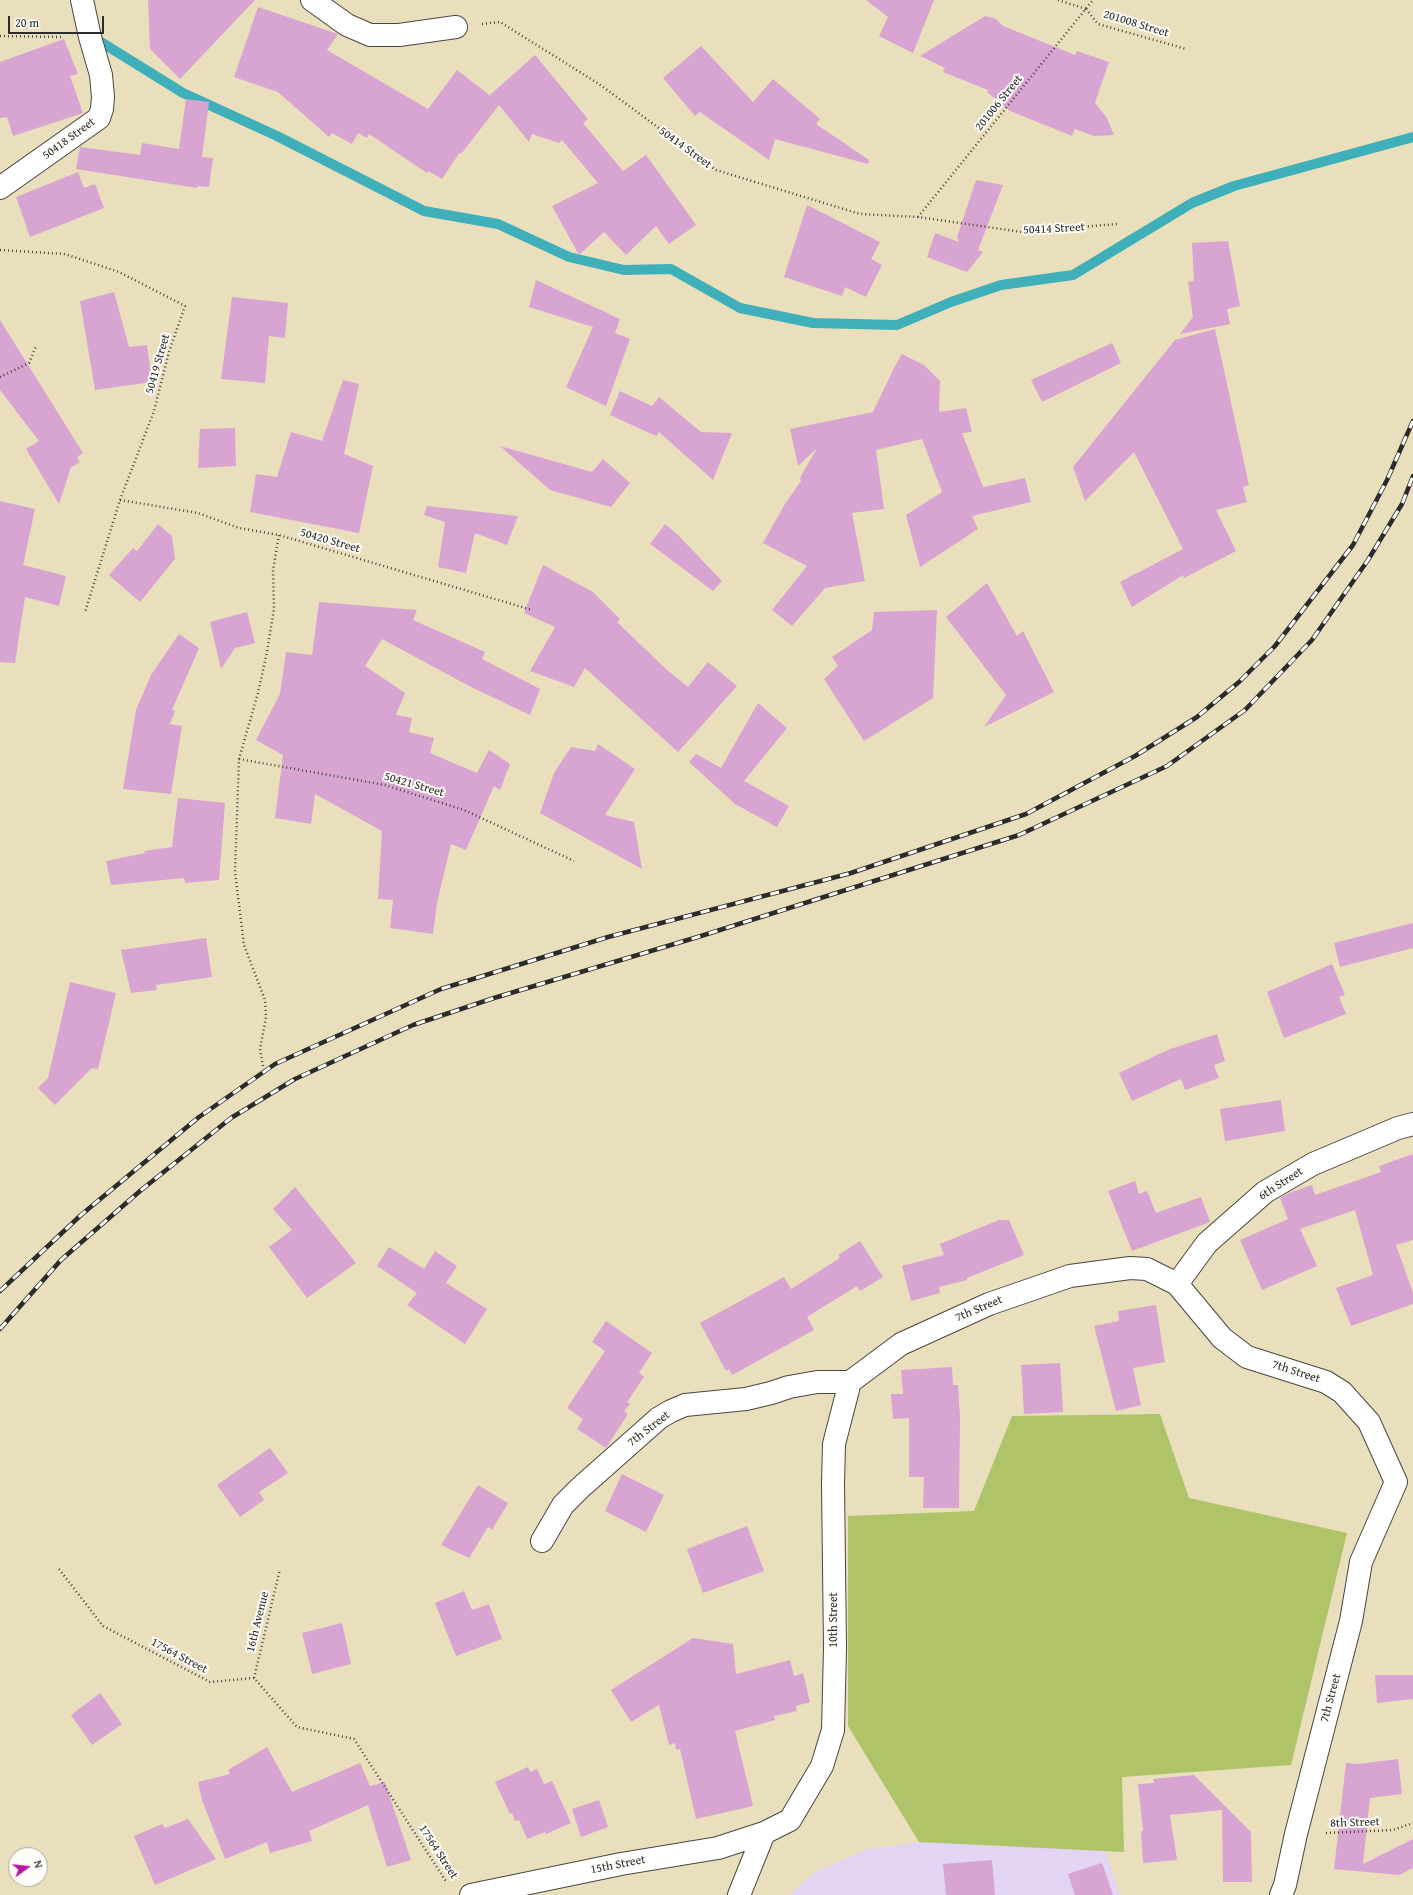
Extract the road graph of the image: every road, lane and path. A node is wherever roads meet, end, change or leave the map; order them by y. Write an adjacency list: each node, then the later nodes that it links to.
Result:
1 (82, 0): 8 (street, 50418 Street)
2 (312, 0): 6 (street)
3 (1058, 0): 5 (path)
4 (1093, 0): 5 (path, 201006 Street)
5 (1086, 9): 9 (path, 201008 Street); 11 (path, 201006 Street)
6 (456, 27): 11 (path, 50414 Street)
7 (0, 36): 8 (path)
8 (90, 37): 10 (street, 50418 Street)
9 (1186, 49)
10 (0, 188)
11 (918, 217): 12 (path, 50414 Street)
12 (1117, 224)
13 (0, 250): 16 (path, 50419 Street)
14 (36, 346): 15 (path)
15 (0, 377)
16 (120, 500): 17 (path, 50420 Street); 19 (path, 50419 Street)
17 (279, 536): 18 (path, 50420 Street); 20 (path)
18 (532, 610)
19 (85, 612)
20 (239, 758): 21 (path, 50421 Street); 22 (path)
21 (574, 861)
22 (263, 1066)
23 (1413, 1124): 24 (street, 6th Street)
24 (1177, 1284): 25 (street, 7th Street); 26 (street, 7th Street)
25 (850, 1382): 27 (street, 7th Street); 32 (street, 10th Street)
26 (1404, 1480): 33 (street, 7th Street)
27 (542, 1541)
28 (59, 1569): 30 (path, 17564 Street)
29 (280, 1569): 30 (path, 16th Avenue)
30 (254, 1678): 34 (path, 17564 Street)
31 (1413, 1823): 33 (path, 8th Street)
32 (764, 1833): 35 (street, 15th Street); 36 (street)
33 (1296, 1834): 37 (street, 7th Street)
34 (450, 1888)
35 (471, 1895)
36 (739, 1895)
37 (1281, 1895)

